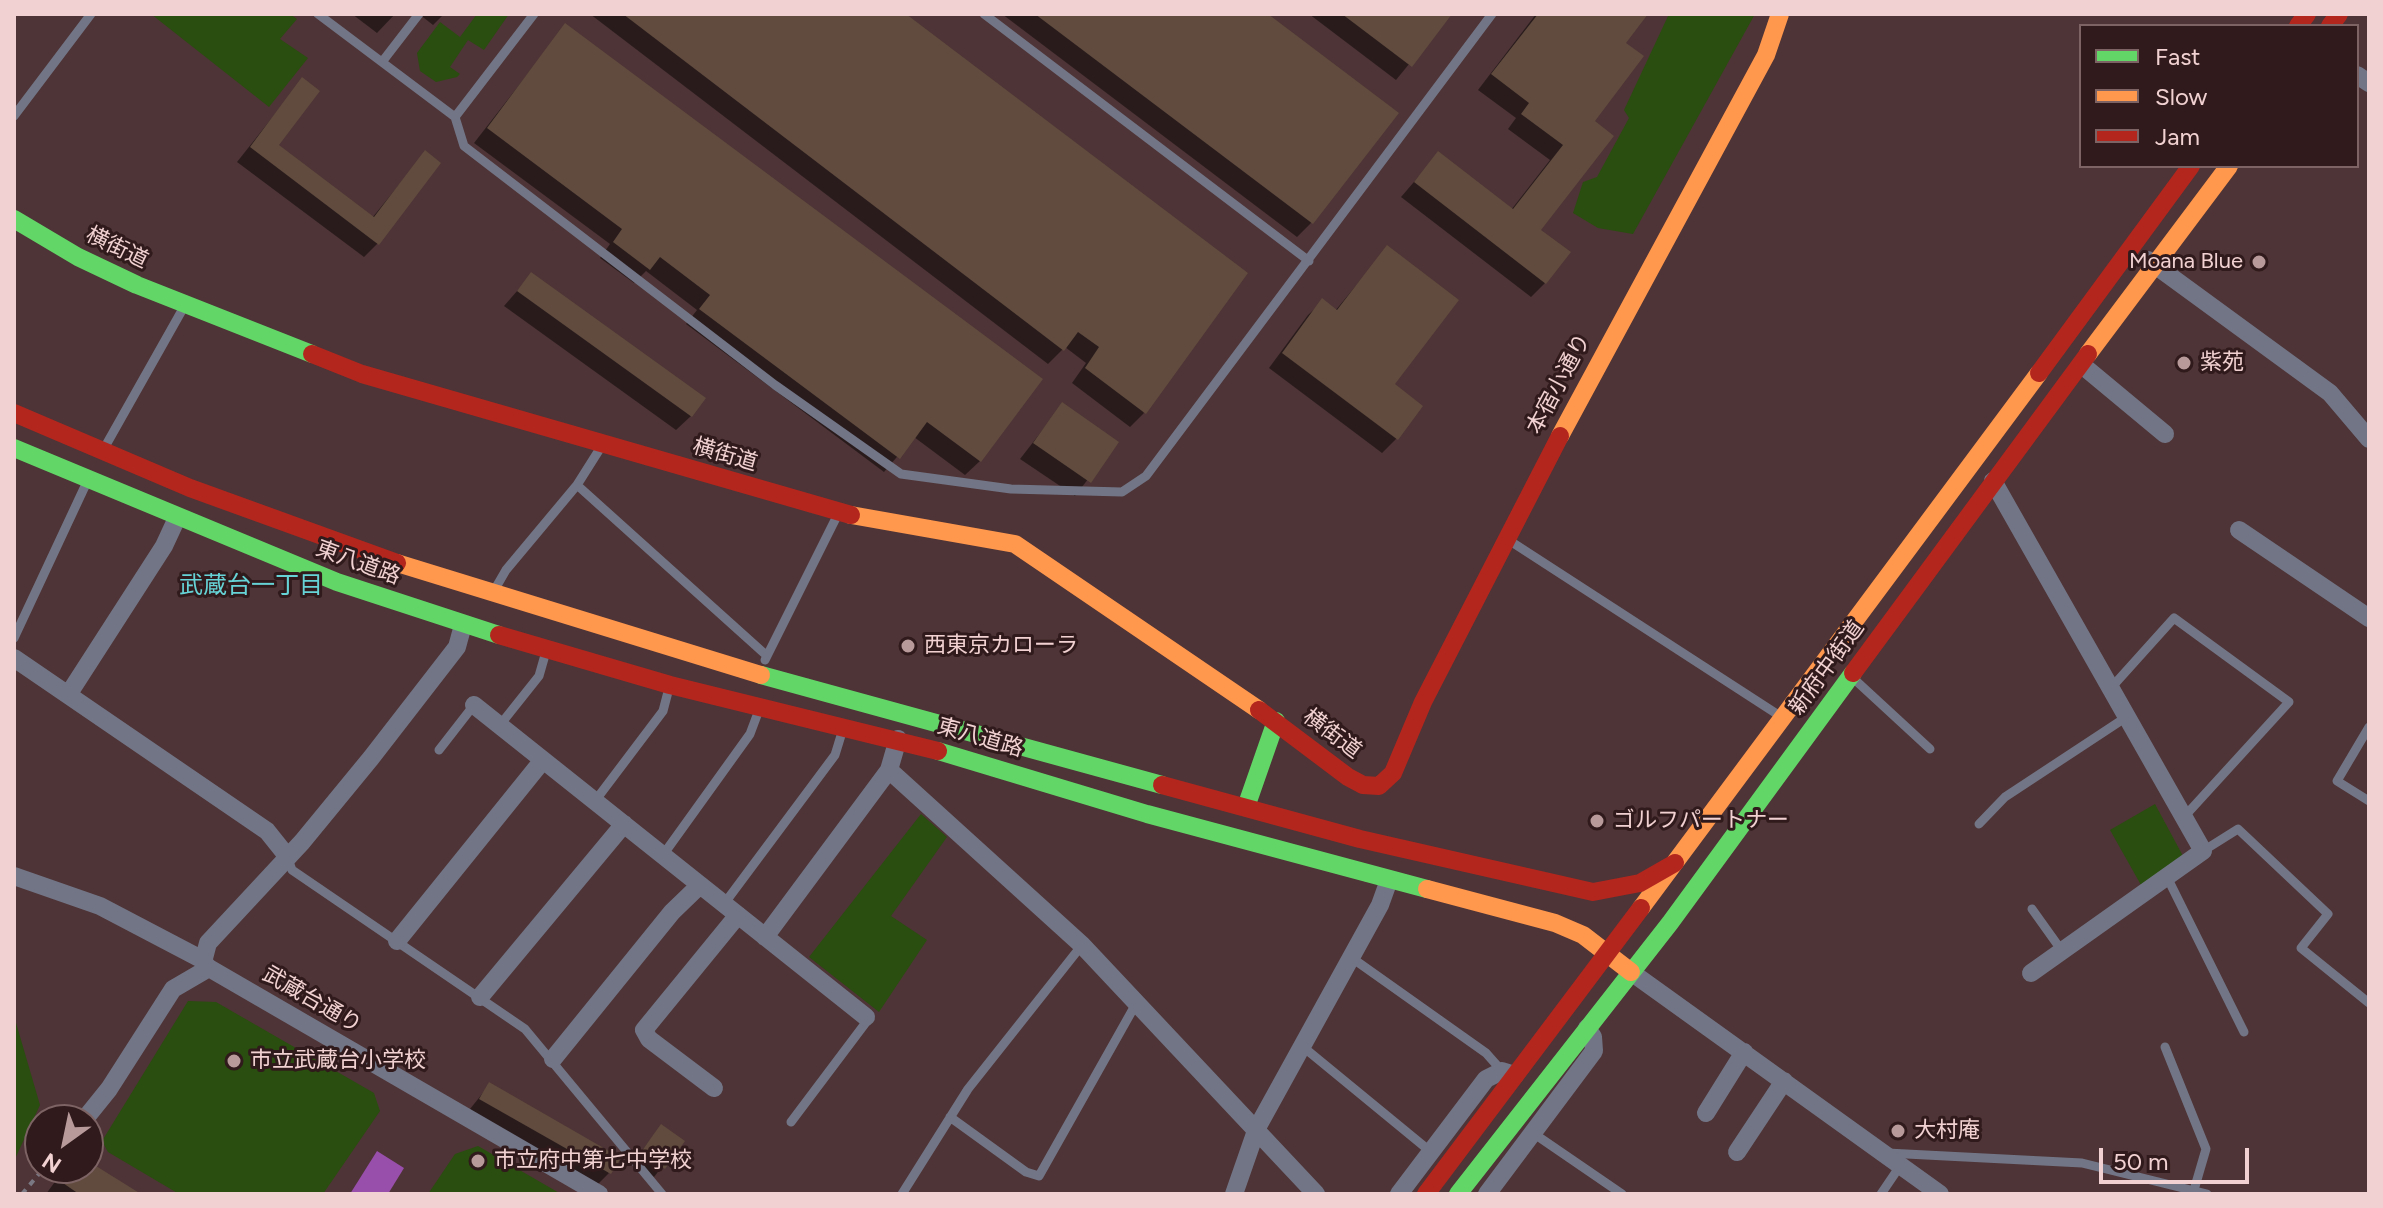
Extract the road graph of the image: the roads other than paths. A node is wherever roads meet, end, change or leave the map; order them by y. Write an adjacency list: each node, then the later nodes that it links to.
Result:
1 (91, 14): 9 (lane)
2 (318, 14): 8 (lane)
3 (419, 14): 8 (lane)
4 (534, 14): 10 (lane)
5 (984, 14): 17 (lane)
6 (1492, 14): 17 (lane)
7 (1780, 14): 36 (main road, 本宿小通り)
8 (382, 62): 10 (lane)
9 (14, 116)
10 (455, 117): 17 (lane)
11 (2189, 168): 16 (main road, 新府中街道)
12 (2190, 168): 13 (main road)
13 (2213, 168)
14 (2228, 168): 18 (main road, 新府中街道)
15 (14, 219): 19 (main road, 横街道)
16 (2130, 247): 18 (street); 22 (main road, 新府中街道)
17 (1309, 261)
18 (2157, 267): 20 (main road, 新府中街道); 25 (street)
19 (185, 304): 26 (main road, 横街道); 28 (lane)
20 (2107, 332): 21 (main road, 新府中街道); 22 (main road)
21 (2082, 365): 24 (street); 30 (main road, 新府中街道)
22 (2019, 401): 54 (main road, 新府中街道)
23 (14, 413): 28 (main road, 東八道路)
24 (2165, 434)
25 (2369, 439)
26 (602, 445): 31 (lane); 33 (main road, 横街道)
27 (14, 448): 29 (main road, 東八道路)
28 (102, 452): 32 (main road, 東八道路)
29 (88, 481): 34 (main road, 東八道路); 42 (lane)
30 (1993, 481): 47 (main road, 新府中街道); 49 (street)
31 (577, 485): 37 (lane); 44 (lane)
32 (252, 510): 37 (main road, 東八道路); 38 (main road)
33 (839, 513): 44 (lane); 55 (main road, 横街道)
34 (177, 518): 38 (main road, 東八道路); 50 (street)
35 (2239, 530): 40 (street)
36 (1505, 538): 54 (lane); 64 (main road, 本宿小通り)
37 (492, 596): 39 (main road, 東八道路)
38 (413, 609): 41 (main road, 東八道路)
39 (542, 611): 46 (main road, 東八道路); 48 (main road)
40 (2366, 611)
41 (463, 625): 43 (main road, 東八道路); 74 (street)
42 (14, 638)
43 (546, 651): 48 (main road, 東八道路); 56 (lane)
44 (766, 655): 46 (lane)
45 (14, 658): 50 (street)
46 (761, 675): 67 (main road, 東八道路)
47 (1851, 677): 60 (lane); 91 (main road, 新府中街道)
48 (671, 681): 52 (main road, 東八道路); 65 (lane)
49 (2111, 688): 53 (street); 68 (lane)
50 (68, 695): 74 (street)
51 (474, 705): 56 (street); 61 (lane)
52 (760, 706): 57 (main road, 東八道路); 73 (lane)
53 (2128, 716): 68 (street); 70 (lane)
54 (1782, 718): 75 (main road, 新府中街道)
55 (1276, 721): 64 (main road, 横街道); 67 (main road)
56 (500, 725): 62 (street)
57 (844, 725): 59 (main road, 東八道路); 82 (lane)
58 (2369, 727): 66 (lane)
59 (898, 739): 63 (street); 78 (main road, 東八道路)
60 (1930, 749)
61 (439, 750)
62 (543, 760): 65 (street); 85 (street)
63 (889, 770): 84 (street); 86 (street)
64 (1388, 781)
65 (595, 801): 69 (street)
66 (2369, 801)
67 (1246, 807): 71 (main road, 東八道路)
68 (2184, 817): 72 (street)
69 (624, 824): 73 (street); 93 (street)
70 (1979, 824)
71 (1360, 839): 75 (main road, 東八道路); 80 (main road, 東八道路)
72 (2203, 851): 77 (street); 95 (lane)
73 (663, 855): 79 (street)
74 (287, 856): 85 (lane); 90 (street)
75 (1675, 863): 87 (main road, 新府中街道)
76 (14, 876): 90 (street, 武蔵台通り)
77 (2167, 877): 88 (street); 98 (lane)
78 (1389, 880): 87 (main road, 東八道路); 89 (street)
79 (700, 885): 82 (street); 102 (street)
80 (1577, 907)
81 (2032, 909): 88 (lane)
82 (731, 910): 84 (street); 105 (street)
83 (1604, 927): 87 (main road, 東八道路)
84 (765, 937): 96 (street)
85 (397, 941): 93 (lane)
86 (1082, 945): 94 (street); 108 (lane)
87 (1612, 948): 91 (main road, 東八道路); 103 (main road, 新府中街道)
88 (2062, 951): 92 (street)
89 (1352, 958): 99 (street); 103 (lane)
90 (206, 964): 106 (street); 117 (street, 武蔵台通り)
91 (1631, 972): 97 (main road, 新府中街道); 101 (street)
92 (2031, 973)
93 (480, 997): 102 (lane)
94 (1137, 1002): 108 (lane); 110 (street)
95 (2369, 1003)
96 (866, 1017): 109 (lane)
97 (1587, 1028): 111 (street); 124 (main road, 新府中街道)
98 (2244, 1032)
99 (1302, 1046): 110 (street); 112 (lane)
100 (2165, 1047): 116 (lane)
101 (1744, 1052): 104 (street); 107 (street)
102 (553, 1059): 118 (lane)
103 (1509, 1073): 112 (street); 123 (main road, 新府中街道)
104 (1784, 1081): 113 (street); 114 (street)
105 (714, 1088)
106 (97, 1104)
107 (1706, 1113)
108 (950, 1117): 119 (lane)
109 (791, 1122)
110 (1257, 1128): 120 (street); 121 (street)
111 (1533, 1133): 125 (street); 126 (lane)
112 (1431, 1152): 122 (street)
113 (1737, 1152)
114 (1881, 1153): 115 (street); 116 (lane)
115 (1900, 1166): 127 (lane); 128 (street)
116 (2194, 1190): 129 (lane)
117 (599, 1194)
118 (662, 1194)
119 (902, 1194)
120 (1234, 1194)
121 (1316, 1194)
122 (1399, 1194)
123 (1426, 1194)
124 (1458, 1194)
125 (1487, 1194)
126 (1622, 1194)
127 (1881, 1194)
128 (1940, 1194)
129 (2207, 1194)

